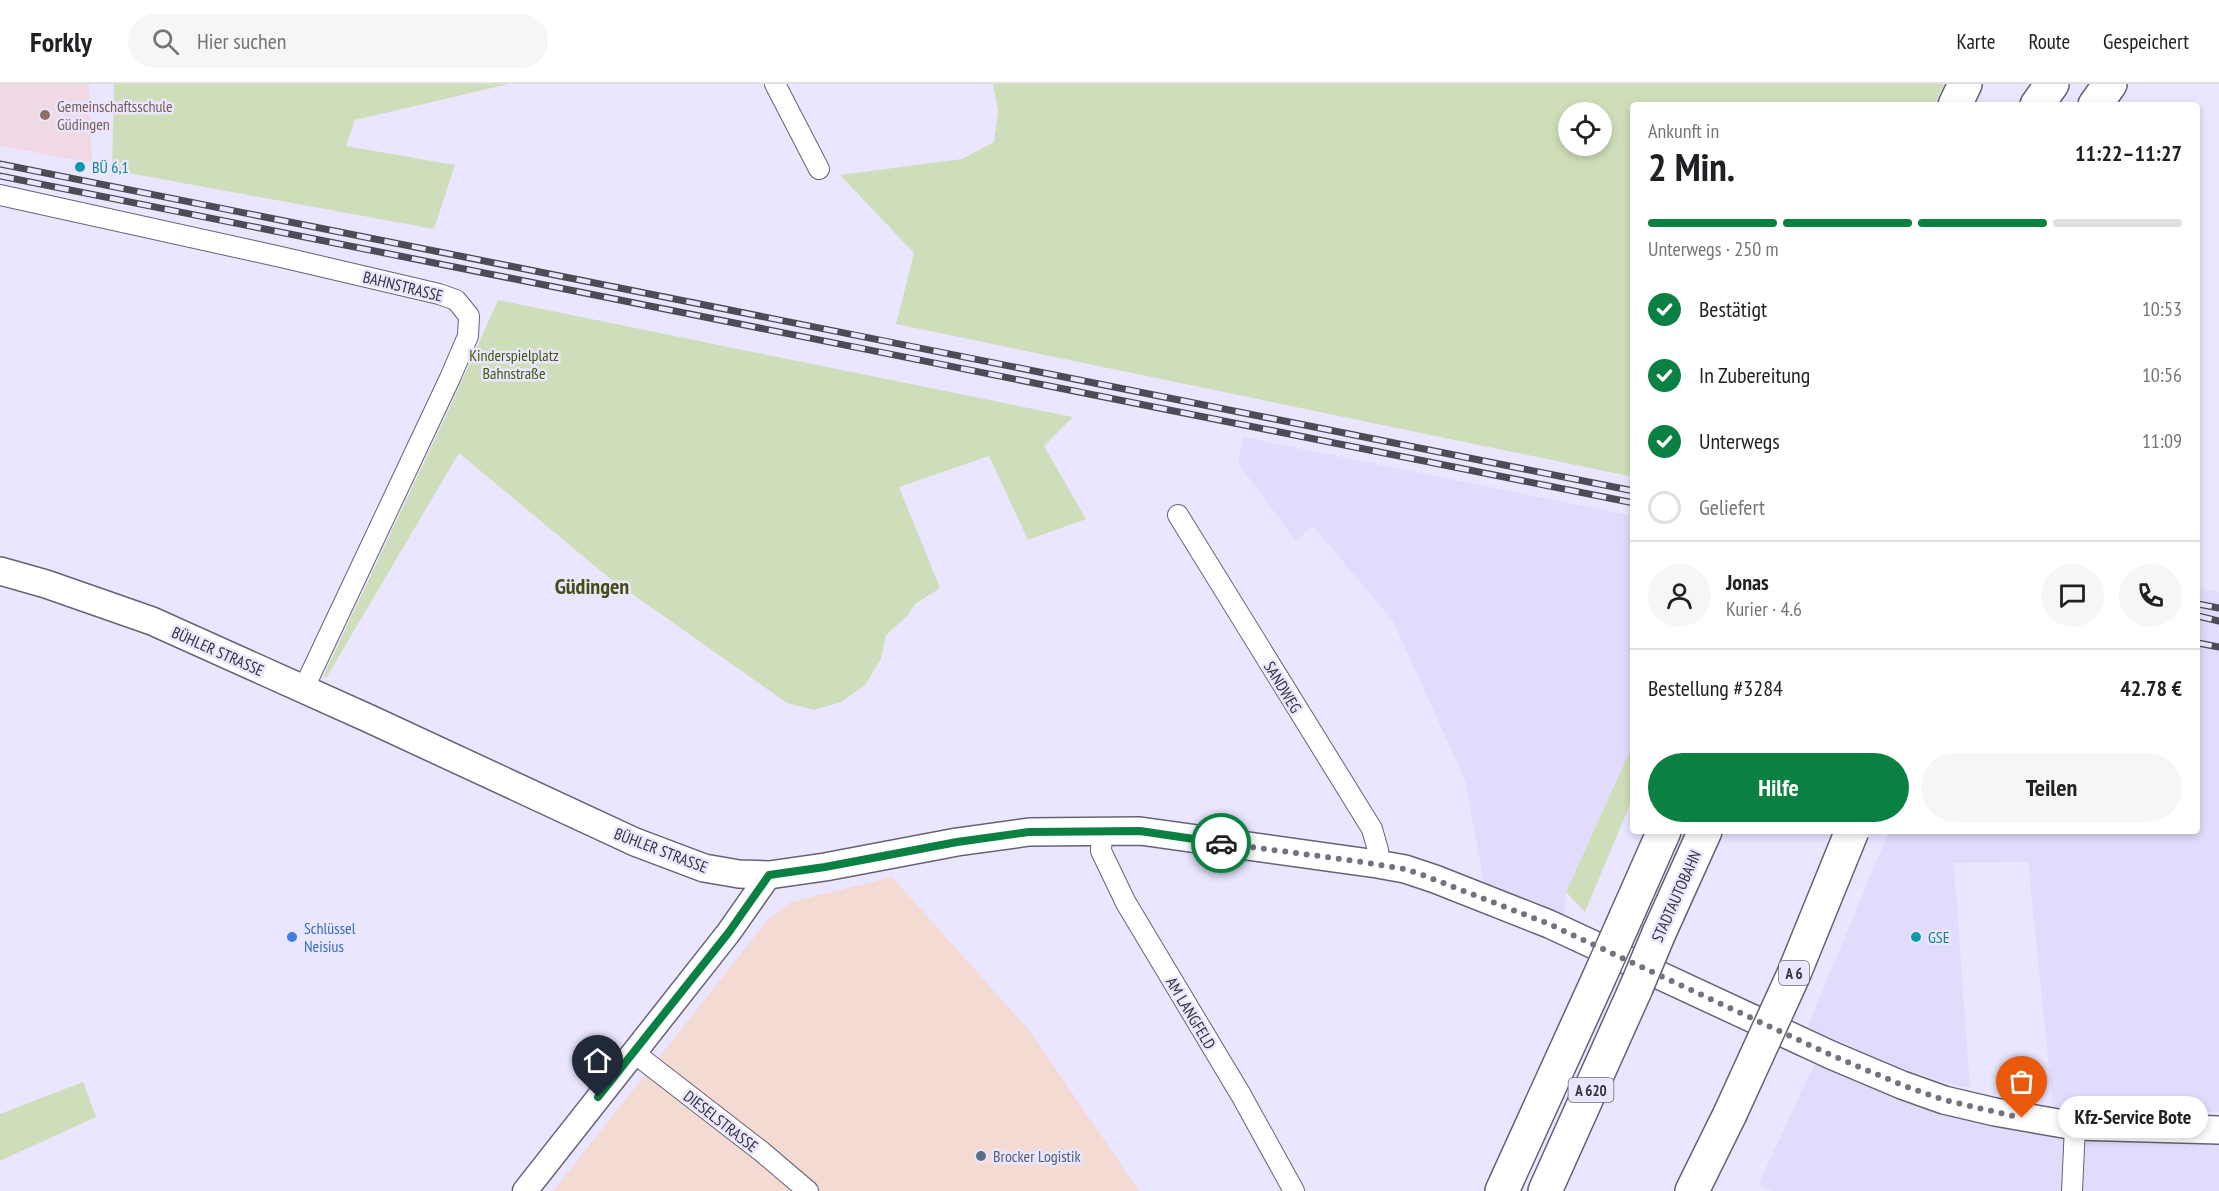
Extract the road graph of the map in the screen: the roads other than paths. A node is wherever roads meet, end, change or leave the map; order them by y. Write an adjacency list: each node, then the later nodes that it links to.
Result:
1 (775, 84): 10 (street)
2 (1965, 84): 6 (highway)
3 (2052, 84): 7 (highway)
4 (2110, 84): 8 (highway)
5 (2116, 84): 9 (highway)
6 (1956, 102)
7 (2039, 102)
8 (2097, 102)
9 (2110, 102)
10 (819, 169)
11 (0, 195): 14 (street, BAHNSTRASSE)
12 (1178, 514): 19 (street, SANDWEG)
13 (0, 570): 14 (main road, BÜHLER STRASSE)
14 (303, 690): 20 (main road, BÜHLER STRASSE)
15 (1102, 831): 19 (main road, BÜHLER STRASSE); 20 (main road, BÜHLER STRASSE); 26 (street, AM LANGFELD)
16 (1663, 834): 27 (highway, bridge)
17 (1704, 834): 28 (highway, STADTAUTOBAHN / A 620, bridge)
18 (1851, 834): 29 (highway, A 6, bridge)
19 (1377, 864): 22 (main road, BÜHLER STRASSE)
20 (769, 875): 21 (street)
21 (633, 1052): 24 (street); 25 (street, DIESELSTRASSE)
22 (2074, 1126): 23 (main road, BÜHLER STRASSE); 30 (street)
23 (2219, 1130)
24 (525, 1191)
25 (808, 1191)
26 (1294, 1191)
27 (1502, 1191)
28 (1545, 1191)
29 (1692, 1191)
30 (2072, 1191)

